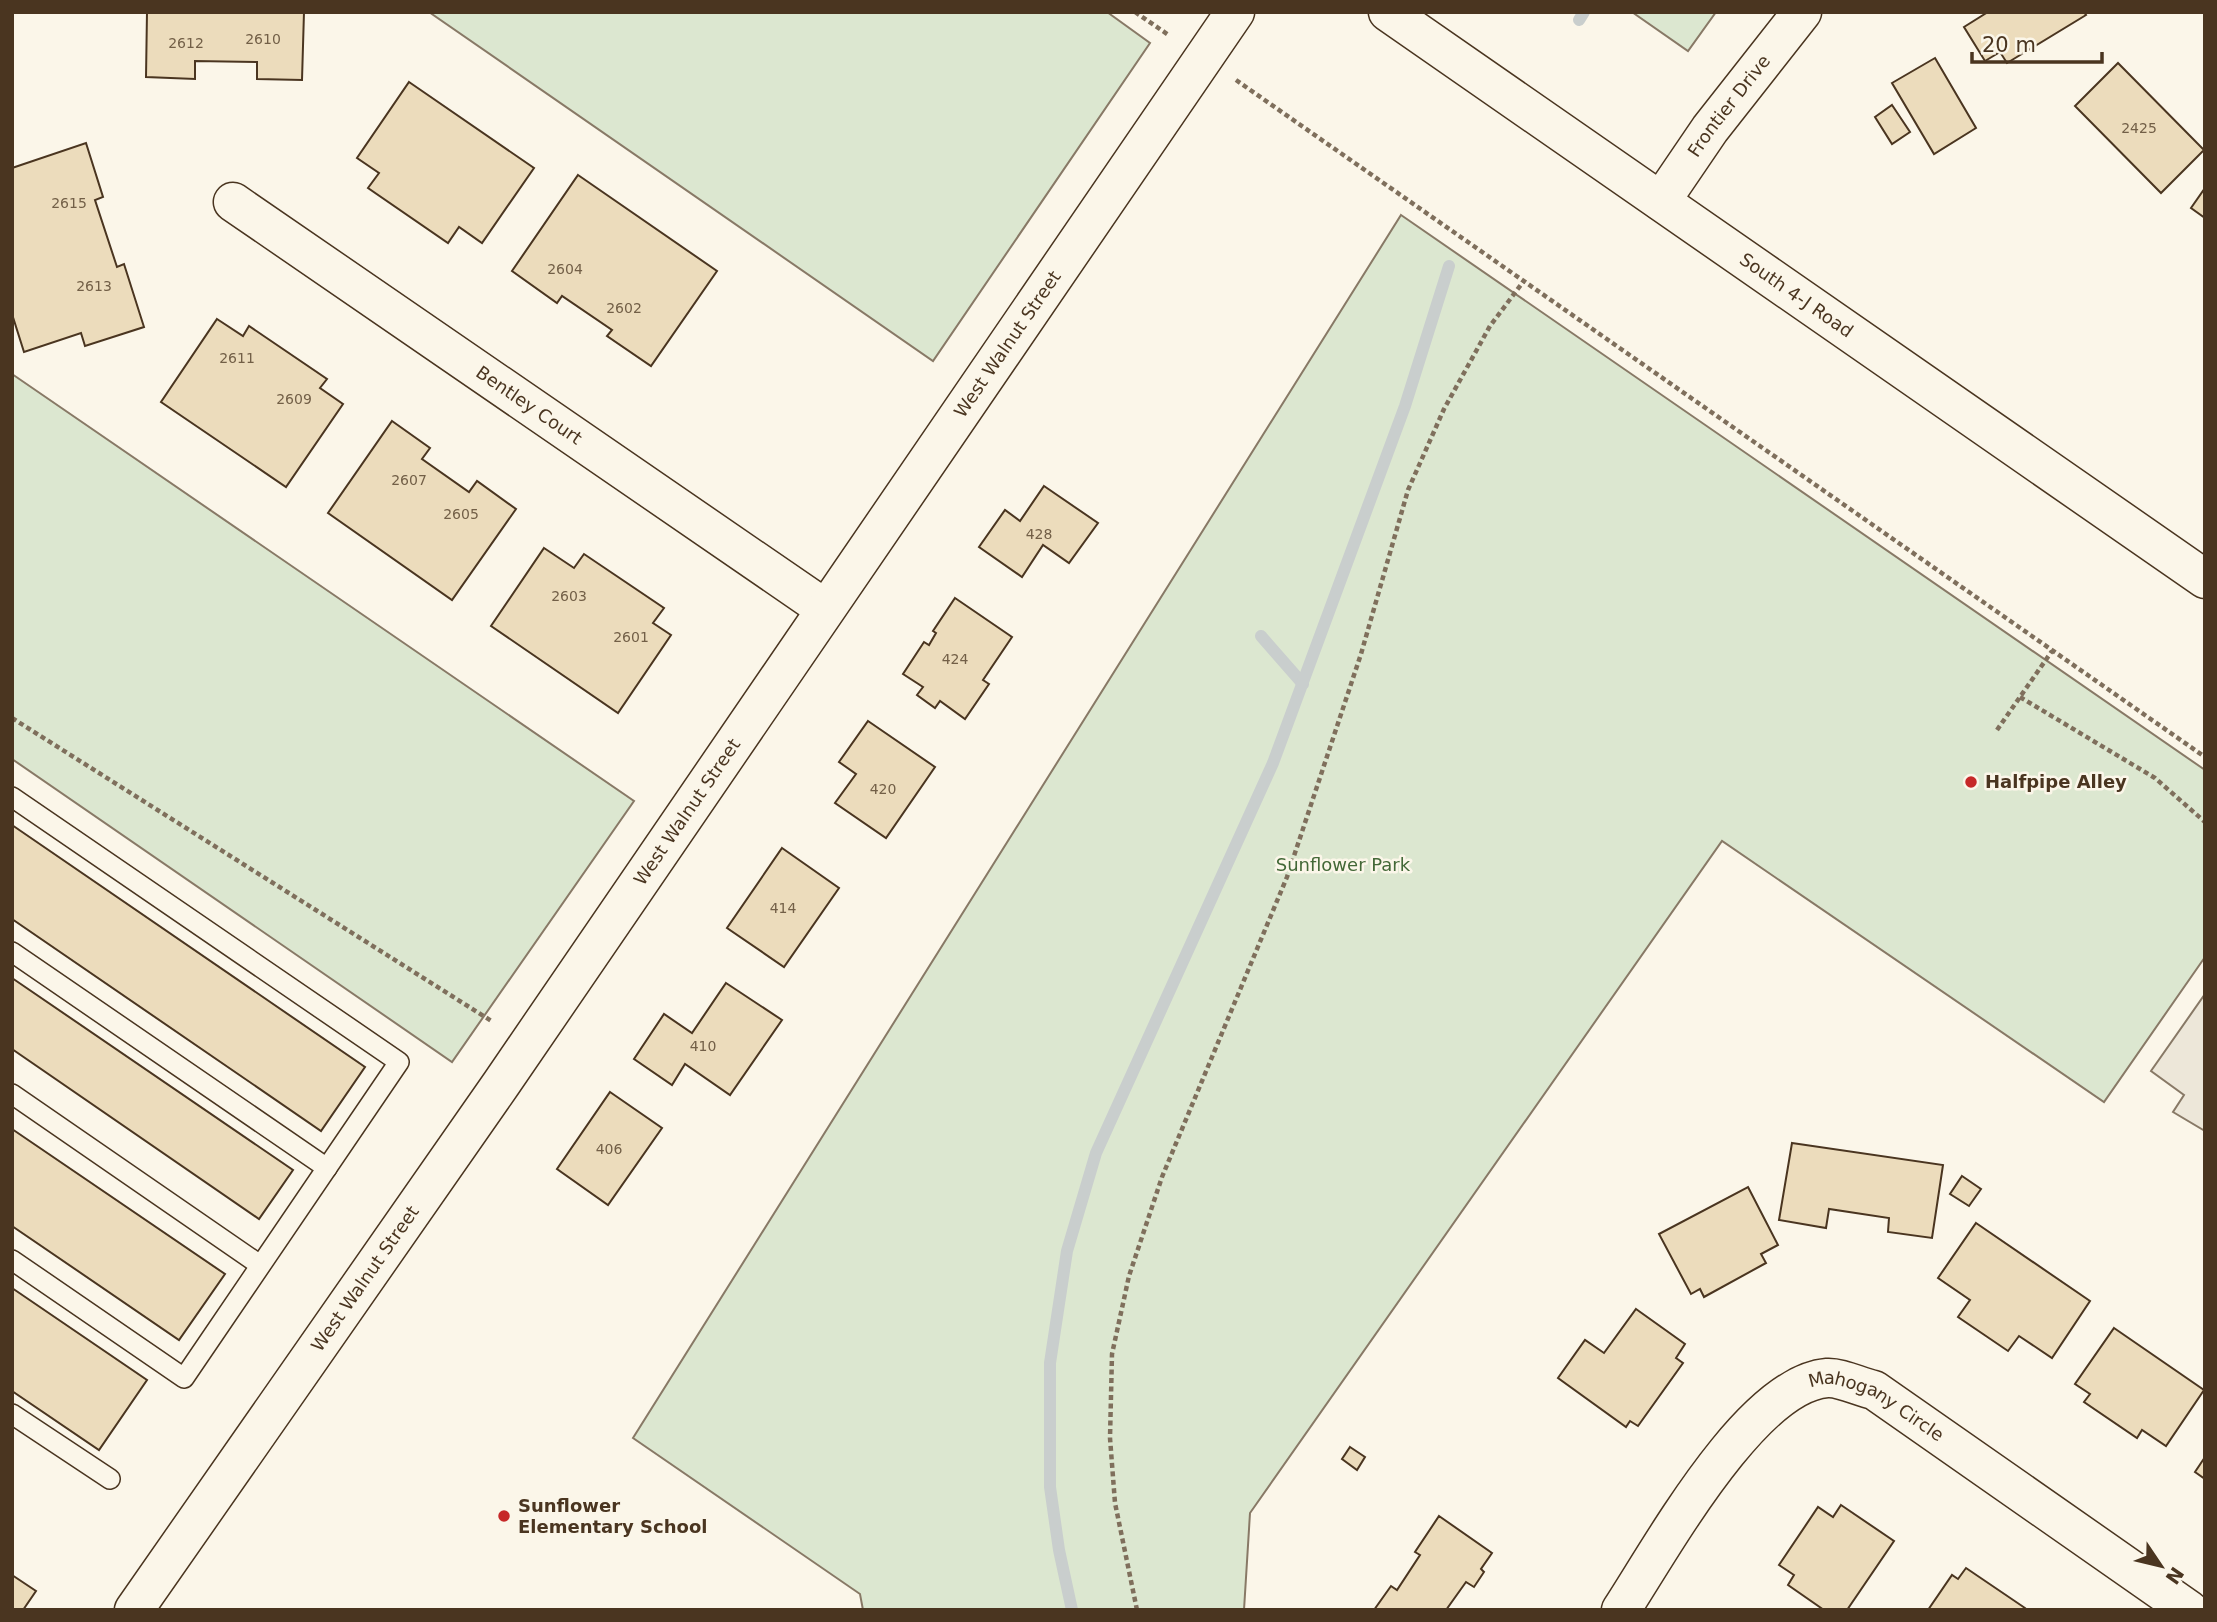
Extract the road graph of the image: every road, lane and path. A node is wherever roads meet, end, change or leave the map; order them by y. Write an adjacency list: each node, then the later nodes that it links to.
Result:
1 (1135, 12): 5 (path)
2 (1235, 12): 11 (street, West Walnut Street)
3 (1388, 12): 7 (street, South 4-J Road)
4 (1802, 12): 7 (street, Frontier Drive)
5 (1167, 34)
6 (1237, 81): 9 (path)
7 (1661, 201): 10 (street, South 4-J Road)
8 (233, 202): 11 (street, Bentley Court)
9 (1523, 282): 12 (path); 28 (path)
10 (2205, 579)
11 (824, 608): 20 (street, West Walnut Street)
12 (2052, 651): 13 (path); 16 (path)
13 (2020, 697): 15 (path); 18 (path)
14 (12, 718): 20 (path)
15 (1997, 730)
16 (2205, 757)
17 (12, 797): 22 (lane)
18 (2205, 822)
19 (12, 952): 22 (lane)
20 (528, 1044): 27 (street, West Walnut Street)
21 (12, 1094): 24 (lane)
22 (327, 1168): 24 (lane)
23 (12, 1261): 24 (lane)
24 (260, 1265)
25 (12, 1414): 26 (lane)
26 (110, 1479)
27 (134, 1610)
28 (1137, 1610)
29 (1621, 1610): 30 (street, Mahogany Circle)
30 (2189, 1610)

